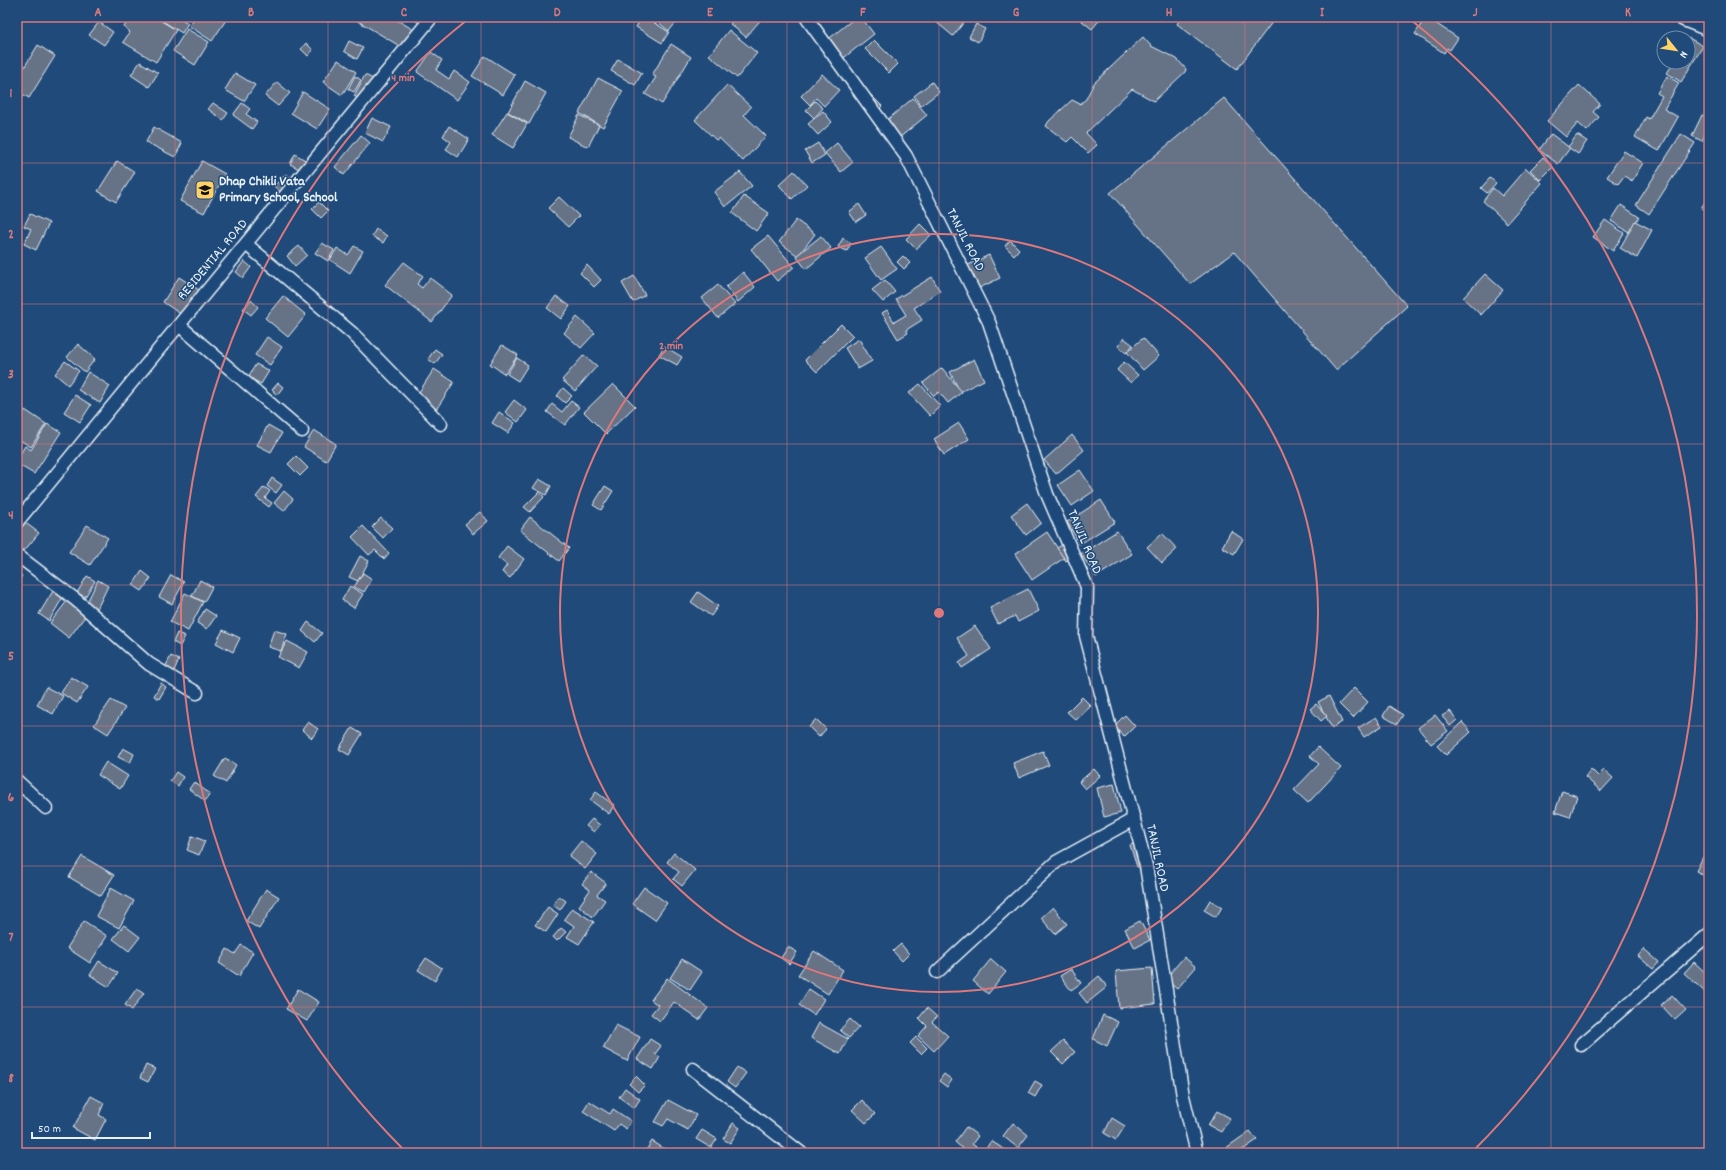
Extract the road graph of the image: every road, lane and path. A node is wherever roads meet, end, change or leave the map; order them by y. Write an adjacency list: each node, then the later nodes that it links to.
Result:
1 (432, 17): 5 (street, RESIDENTIAL ROAD)
2 (806, 17): 14 (street, TANJIL ROAD)
3 (1684, 17): 4 (main road)
4 (1709, 27)
5 (246, 244): 6 (street, RESIDENTIAL ROAD); 7 (street)
6 (179, 324): 8 (street); 9 (street, RESIDENTIAL ROAD)
7 (441, 424)
8 (302, 431)
9 (17, 522)
10 (17, 555): 11 (street)
11 (197, 693)
12 (17, 781): 13 (street)
13 (46, 808)
14 (1134, 819): 16 (street); 20 (street, TANJIL ROAD)
15 (1709, 934): 17 (street)
16 (937, 972)
17 (1582, 1045)
18 (693, 1069): 19 (street)
19 (801, 1153)
20 (1197, 1153)

